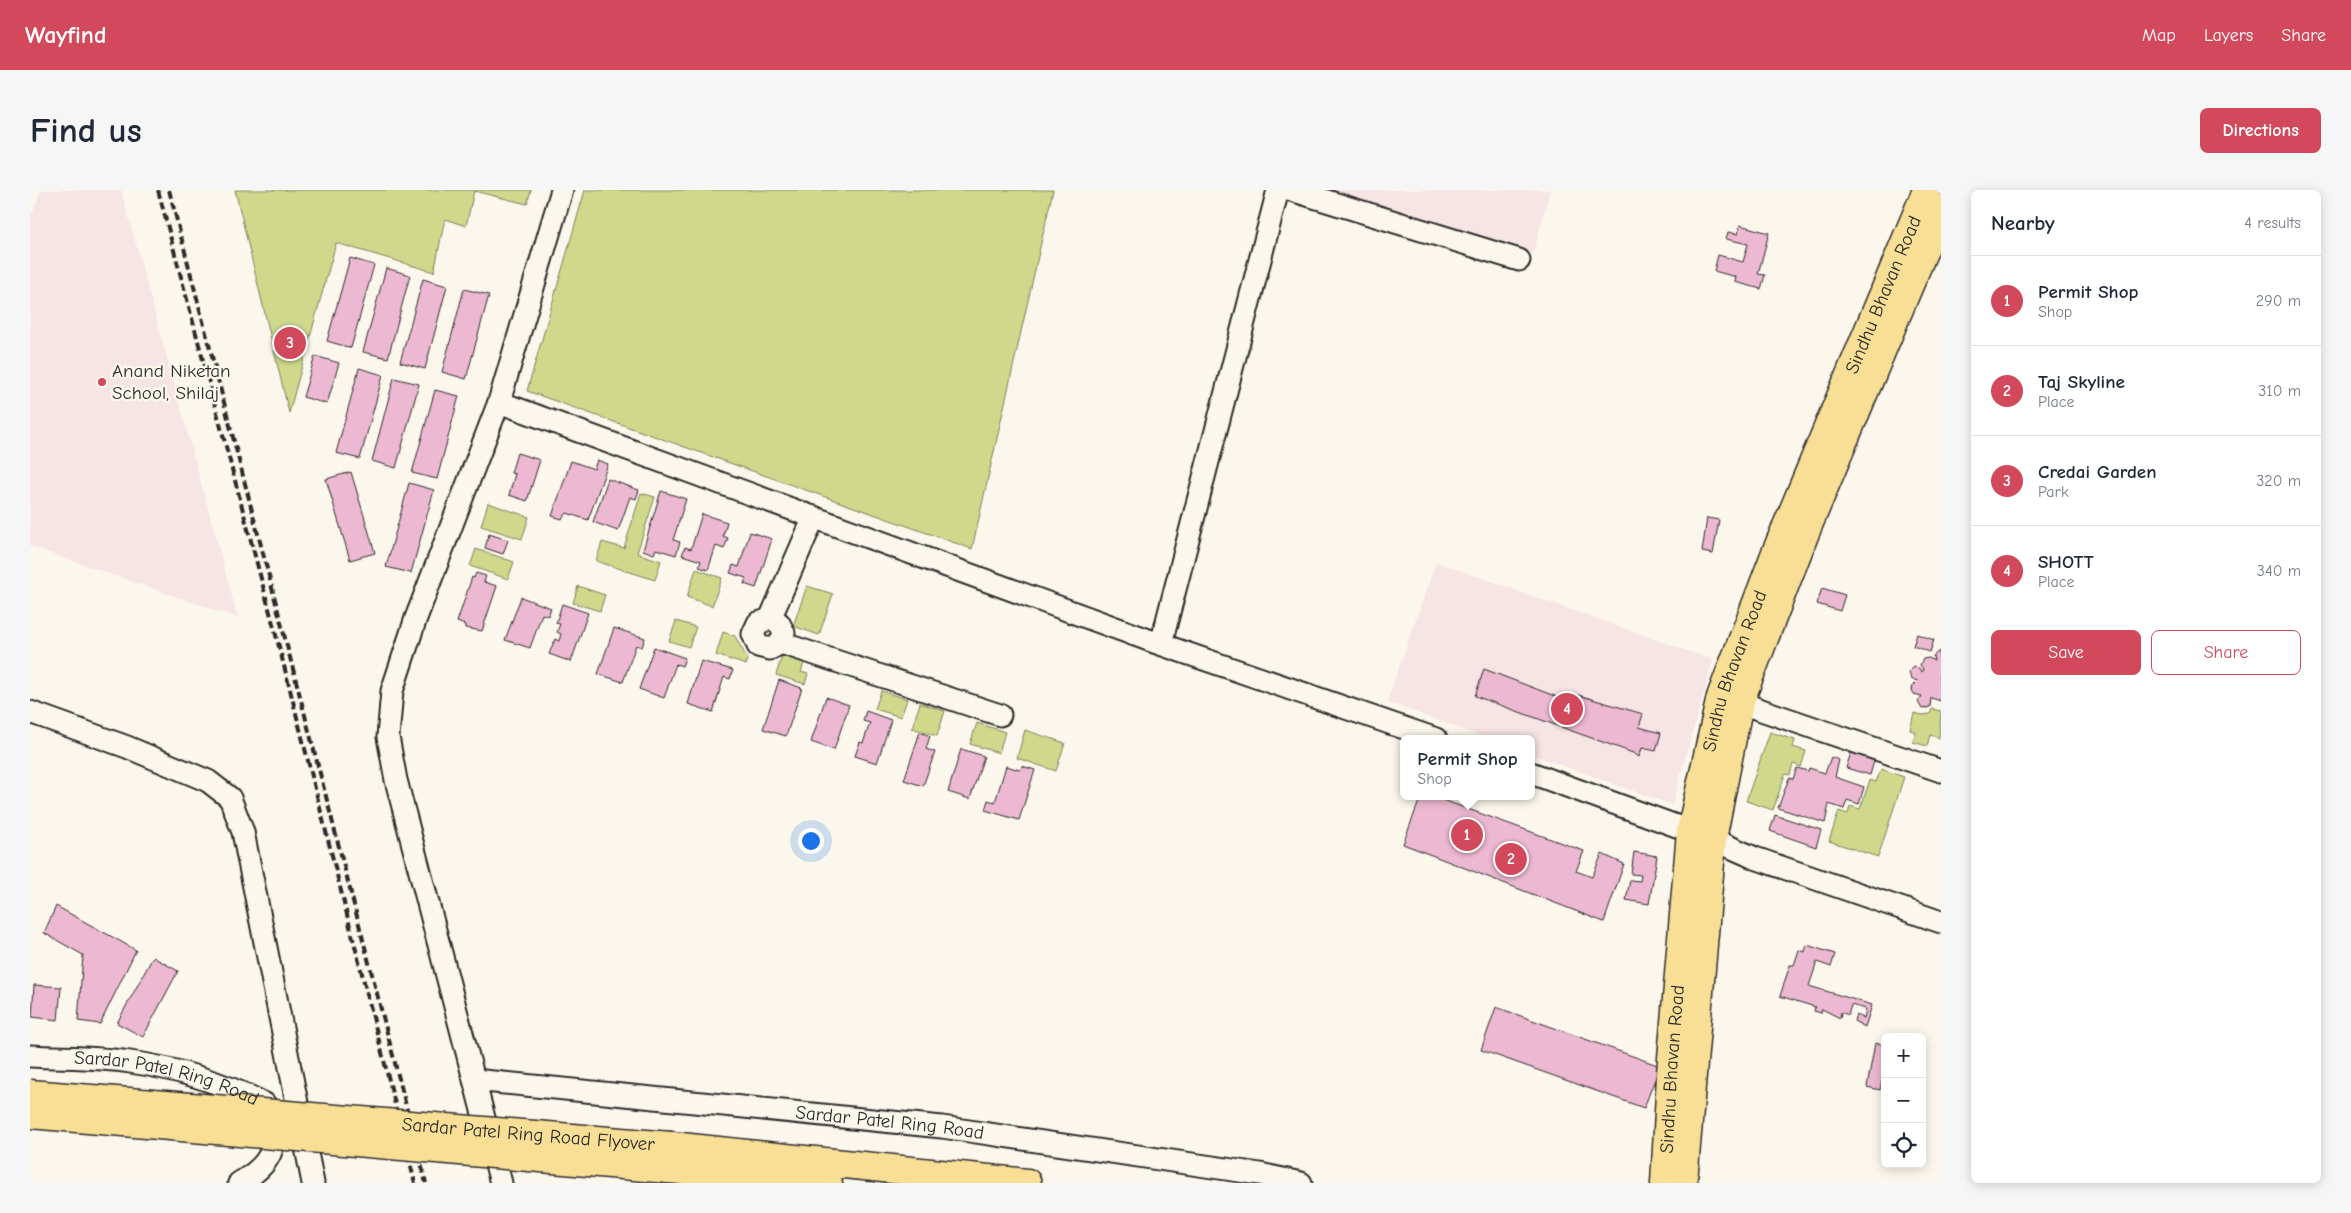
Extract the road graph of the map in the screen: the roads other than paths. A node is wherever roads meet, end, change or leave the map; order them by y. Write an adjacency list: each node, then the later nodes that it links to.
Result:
1 (562, 190): 7 (street)
2 (1278, 190): 9 (street)
3 (1291, 190): 6 (street)
4 (1927, 190): 10 (main road, Sindhu Bhavan Road)
5 (1941, 209): 10 (main road, Sindhu Bhavan Road)
6 (1519, 260)
7 (499, 402): 8 (street); 19 (street)
8 (814, 517): 9 (street); 12 (street)
9 (1161, 644): 13 (street)
10 (1730, 700): 14 (street); 16 (main road, Sindhu Bhavan Road)
11 (30, 712): 23 (street)
12 (1000, 715)
13 (1424, 735)
14 (1941, 771)
15 (1535, 774): 16 (street)
16 (1702, 835): 17 (street); 28 (main road, Sindhu Bhavan Road); 29 (main road, Sindhu Bhavan Road)
17 (1941, 922)
18 (30, 1056): 22 (street, Sardar Patel Ring Road)
19 (474, 1080): 24 (street); 27 (street, Sardar Patel Ring Road)
20 (30, 1094): 26 (main road, Sardar Patel Ring Road Flyover, bridge)
21 (30, 1114): 25 (main road, Sardar Patel Ring Road Flyover, bridge)
22 (240, 1183)
23 (313, 1183)
24 (501, 1183)
25 (828, 1183)
26 (1027, 1183)
27 (1301, 1183)
28 (1665, 1183)
29 (1683, 1183)

